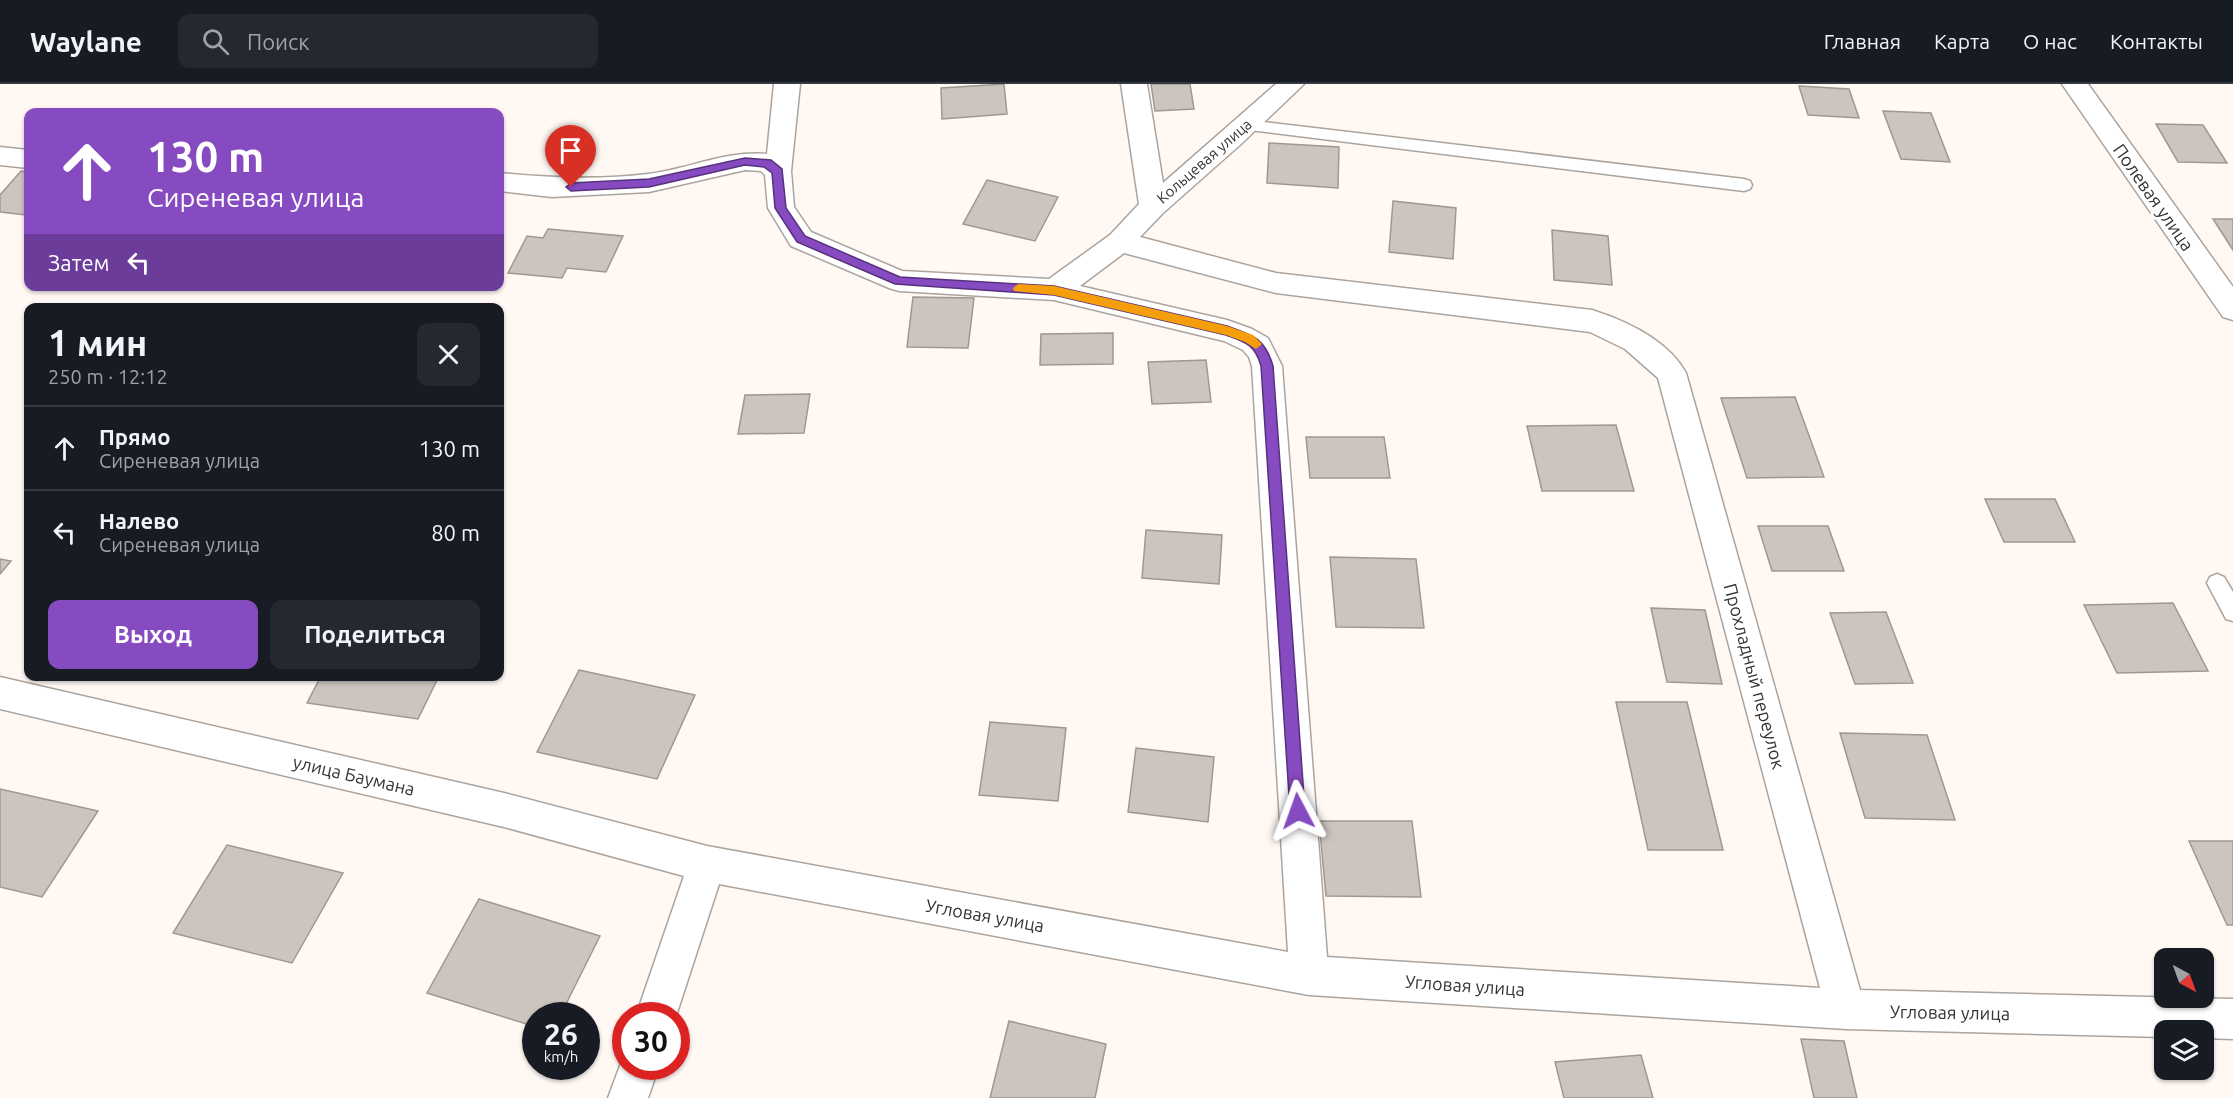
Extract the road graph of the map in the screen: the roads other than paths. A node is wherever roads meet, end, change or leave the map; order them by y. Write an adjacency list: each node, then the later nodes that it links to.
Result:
1 (787, 84): 8 (street)
2 (1134, 84): 11 (street, Кольцевая улица)
3 (1291, 84): 5 (street, Кольцевая улица)
4 (2075, 84): 14 (street, Полевая улица)
5 (1247, 125): 10 (lane); 11 (street, Кольцевая улица)
6 (0, 156): 7 (street)
7 (24, 159)
8 (778, 171): 9 (street); 13 (street)
9 (504, 182)
10 (1744, 185)
11 (1153, 206): 12 (street)
12 (1120, 242): 13 (street); 21 (street, Прохладный переулок)
13 (1054, 290): 19 (street)
14 (2233, 309)
15 (2217, 583): 16 (lane)
16 (2233, 612)
17 (0, 693): 18 (street, улица Баумана)
18 (707, 864): 19 (street, Угловая улица); 20 (street)
19 (1310, 975): 21 (street, Угловая улица)
20 (661, 1002)
21 (1846, 1009): 22 (street, Угловая улица)
22 (2233, 1019)
23 (634, 1080): 24 (street)
24 (628, 1098)

